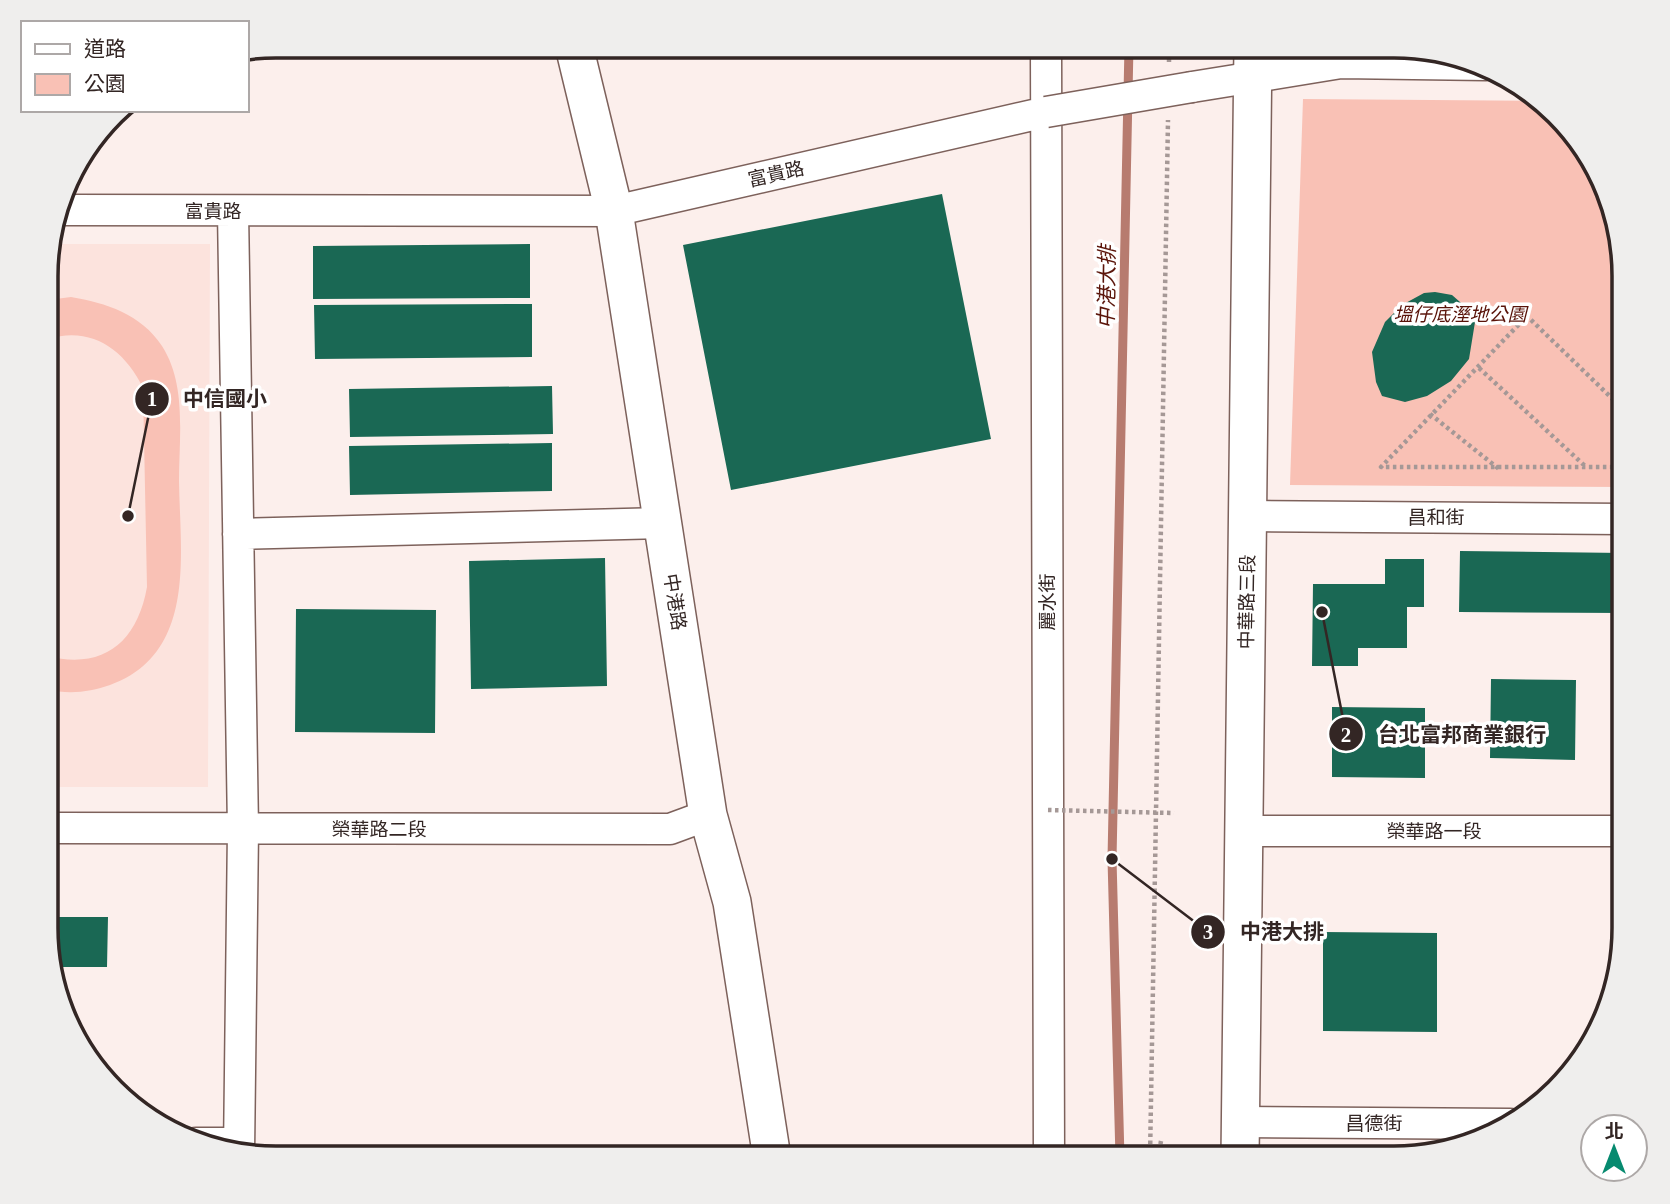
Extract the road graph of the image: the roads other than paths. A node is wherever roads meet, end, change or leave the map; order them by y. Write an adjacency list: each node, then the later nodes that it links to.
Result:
1 (577, 58): 8 (street, 中港路)
2 (1046, 58): 5 (street, 麗水街)
3 (1253, 61): 4 (street, 富貴路); 5 (street, 富貴路, bridge); 9 (street, 中華路三段)
4 (1449, 64)
5 (1046, 112): 8 (street, 富貴路); 22 (street, 麗水街)
6 (68, 210): 7 (street, 富貴路)
7 (233, 211): 8 (street, 富貴路); 12 (street)
8 (614, 211): 11 (street, 中港路)
9 (1249, 516): 10 (street, 昌和街); 16 (street, 中華路三段)
10 (1612, 519)
11 (663, 523): 12 (street); 13 (street, 中港路)
12 (238, 534): 15 (street)
13 (708, 815): 15 (street, 榮華路二段); 21 (street, 中港路)
14 (58, 828): 15 (street, 榮華路二段)
15 (243, 829): 20 (street)
16 (1243, 831): 17 (street, 榮華路一段); 18 (street, 中華路三段)
17 (1612, 831)
18 (1239, 1122): 19 (street, 昌德街); 23 (street, 中華路三段)
19 (1491, 1124)
20 (239, 1143)
21 (770, 1146)
22 (1049, 1146)
23 (1240, 1146)

